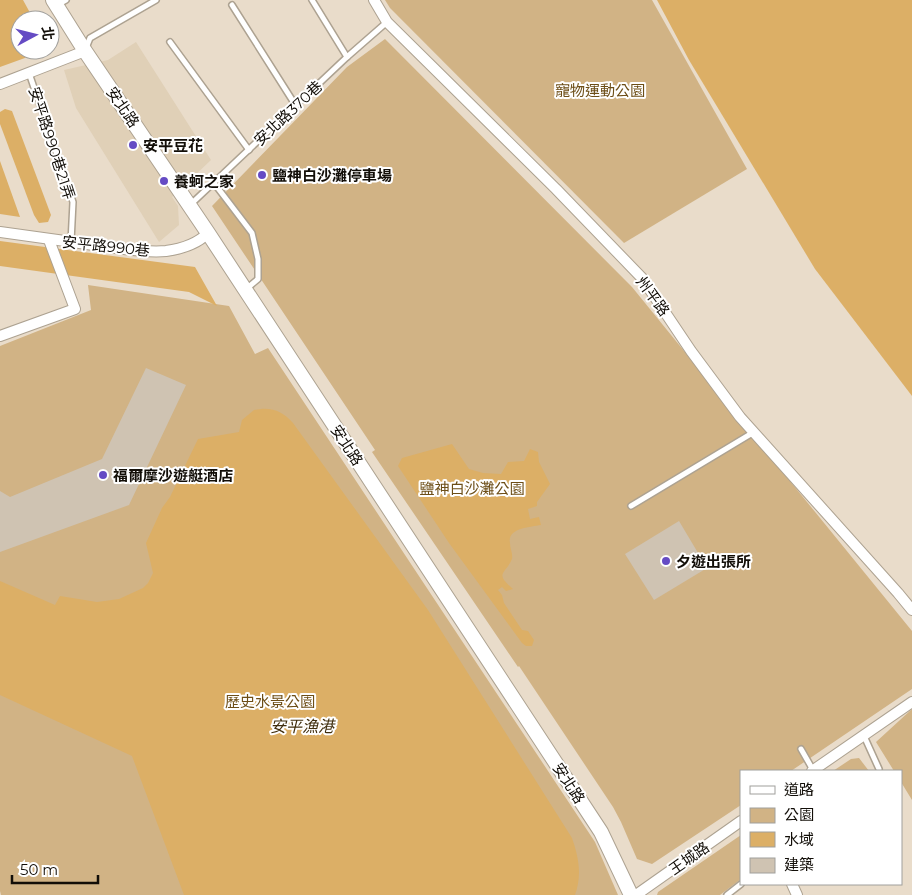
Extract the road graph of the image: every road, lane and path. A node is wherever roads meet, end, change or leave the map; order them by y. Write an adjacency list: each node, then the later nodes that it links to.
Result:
1 (156, 0): 8 (lane)
2 (312, 0): 9 (lane)
3 (374, 0): 6 (street, 州平路)
4 (59, 2): 8 (street, 安北路)
5 (232, 5): 12 (lane)
6 (387, 22): 9 (lane, 安北路370巷); 22 (street, 州平路)
7 (170, 42): 13 (lane)
8 (85, 51): 10 (street); 15 (street, 安北路)
9 (347, 57): 12 (lane, 安北路370巷)
10 (29, 73): 11 (street); 19 (lane, 安平路990巷21弄)
11 (0, 84)
12 (296, 106): 13 (lane, 安北路370巷)
13 (249, 150): 14 (lane, 安北路370巷)
14 (214, 183): 15 (lane, 安北路370巷); 20 (lane)
15 (189, 206): 17 (street, 安北路)
16 (0, 232): 18 (street, 安平路990巷)
17 (208, 234): 19 (street, 安平路990巷); 20 (street, 安北路)
18 (49, 240): 19 (street, 安平路990巷); 21 (street)
19 (71, 242)
20 (245, 290): 33 (street, 安北路)
21 (0, 336)
22 (754, 432): 23 (lane); 24 (street, 州平路)
23 (631, 506)
24 (912, 610)
25 (912, 702): 26 (street)
26 (864, 735): 28 (lane); 30 (street)
27 (801, 749): 29 (lane)
28 (878, 769)
29 (812, 770)
30 (814, 770)
31 (740, 822): 34 (street, 王城路)
32 (740, 885): 35 (lane)
33 (630, 895)
34 (636, 895)
35 (727, 895)

